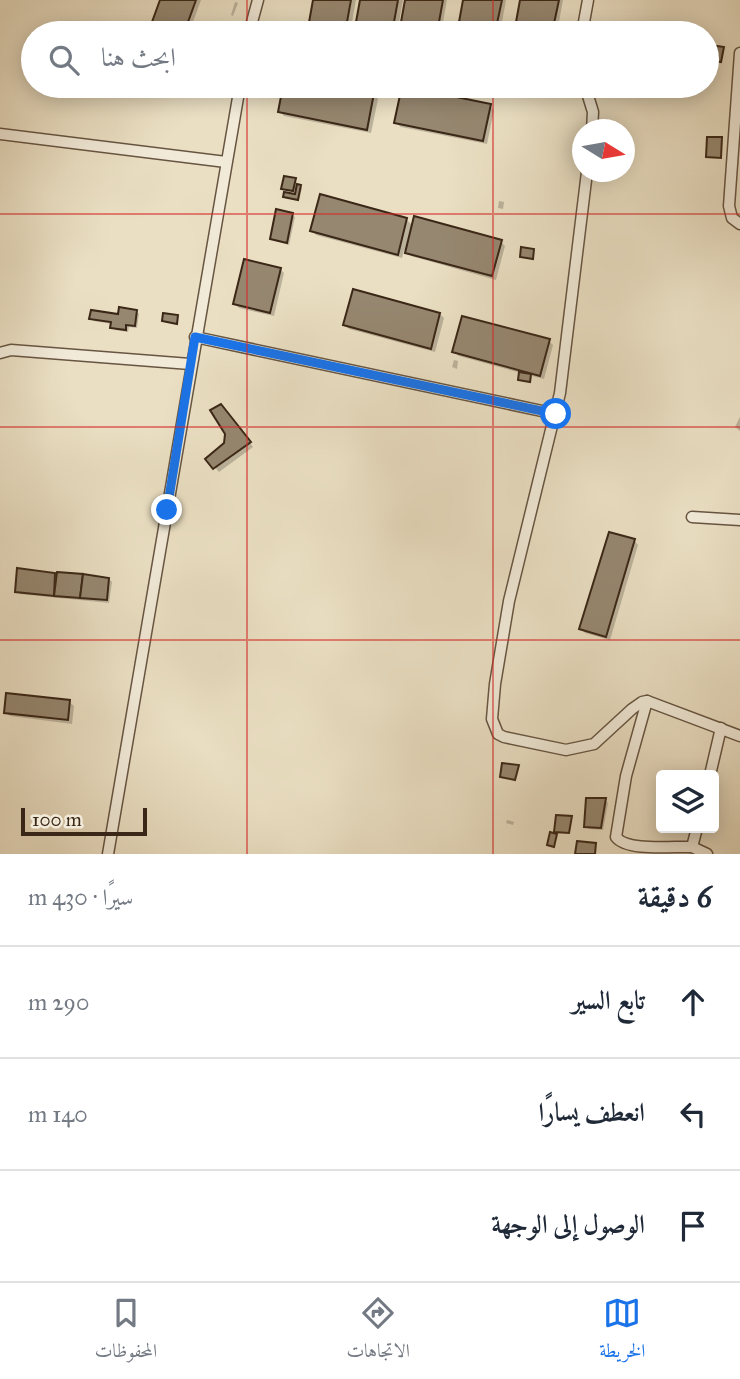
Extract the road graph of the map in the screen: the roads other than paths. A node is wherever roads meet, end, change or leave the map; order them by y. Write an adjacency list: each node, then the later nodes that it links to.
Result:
1 (258, 0): 3 (street)
2 (589, 0): 4 (street)
3 (252, 21)
4 (585, 21)
5 (740, 53): 12 (street)
6 (238, 98): 10 (street)
7 (589, 98): 8 (street)
8 (593, 119)
9 (0, 134): 10 (street)
10 (226, 162): 13 (street)
11 (586, 182): 16 (street)
12 (740, 224)
13 (195, 337): 15 (street); 16 (street)
14 (0, 353): 15 (street)
15 (190, 364): 25 (street)
16 (556, 414): 19 (street)
17 (692, 517): 18 (street)
18 (740, 520)
19 (647, 701): 20 (street); 24 (street)
20 (721, 728): 21 (street); 22 (street)
21 (740, 736)
22 (711, 770)
23 (696, 833): 24 (street)
24 (692, 847): 26 (street)
25 (108, 854)
26 (707, 854)

